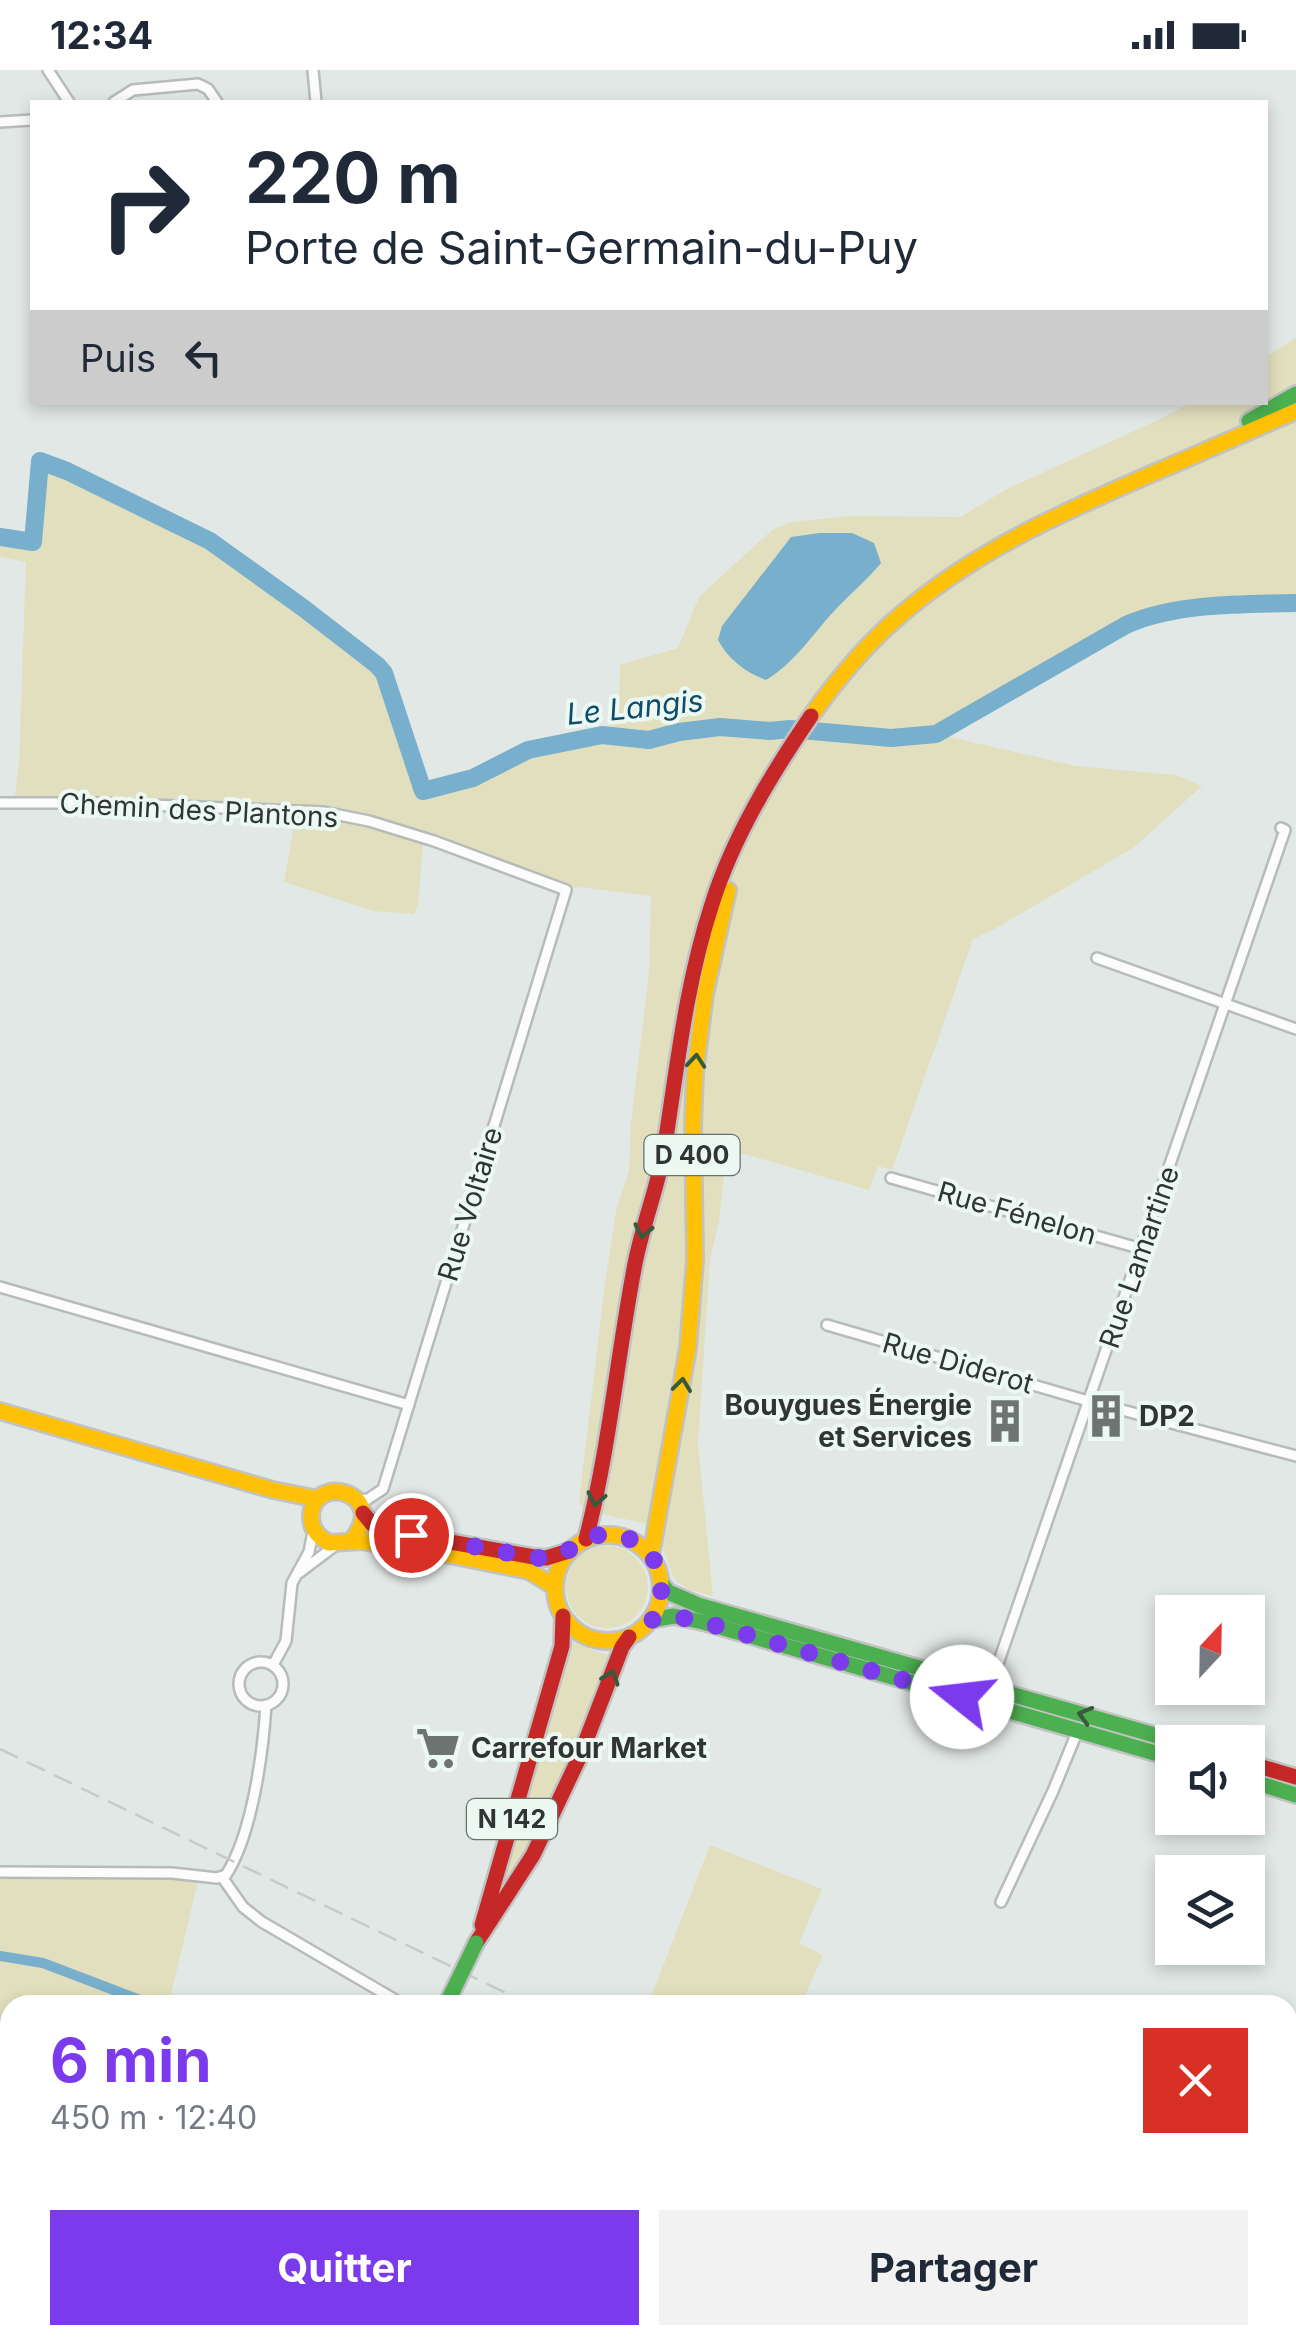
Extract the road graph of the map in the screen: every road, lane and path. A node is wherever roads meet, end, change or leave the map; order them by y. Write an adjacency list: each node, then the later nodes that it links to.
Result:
1 (48, 70): 3 (street)
2 (313, 70): 6 (street)
3 (68, 100)
4 (117, 100): 5 (street)
5 (216, 100)
6 (316, 100)
7 (30, 120): 8 (street)
8 (0, 122)
9 (1296, 394): 11 (main road, D 400)
10 (1296, 411): 11 (main road, D 400)
11 (1163, 469): 14 (main road, D 400)
12 (0, 803): 15 (street, Chemin des Plantons)
13 (1281, 828): 17 (street, Rue Lamartine)
14 (743, 831): 31 (main road, D 400, one-way to 31); 34 (main road, D 400, one-way to 14)
15 (566, 890): 24 (street, Rue Voltaire)
16 (1096, 958): 17 (street)
17 (1225, 1004): 18 (street); 20 (street, Rue Lamartine)
18 (1296, 1029)
19 (891, 1178): 20 (street, Rue Fénelon)
20 (1142, 1249): 23 (street, Rue Lamartine)
21 (0, 1287): 24 (street)
22 (827, 1325): 23 (street, Rue Diderot)
23 (1088, 1401): 26 (street, Rue Diderot); 42 (street, Rue Lamartine)
24 (409, 1405): 29 (street, Rue Voltaire)
25 (0, 1410): 27 (main road)
26 (1296, 1456)
27 (272, 1490): 28 (main road); 30 (main road)
28 (318, 1499): 29 (main road); 30 (main road)
29 (360, 1507): 32 (main road); 33 (main road)
30 (312, 1522): 32 (main road); 35 (street)
31 (586, 1539): 33 (main road); 34 (main road)
32 (344, 1542): 35 (street); 37 (main road)
33 (569, 1551): 37 (main road)
34 (650, 1555): 36 (main road)
35 (298, 1573): 41 (street)
36 (662, 1584): 39 (main road); 42 (main road)
37 (555, 1587): 38 (main road)
38 (563, 1616): 40 (main road); 54 (main road, N 142)
39 (651, 1620): 40 (main road); 44 (main road)
40 (629, 1637): 54 (main road, N 142, one-way to 40)
41 (273, 1665): 43 (street); 43 (street)
42 (990, 1688): 45 (main road, one-way to 42)
43 (266, 1705): 52 (street)
44 (1078, 1730): 46 (main road); 53 (street)
45 (1155, 1735)
46 (1155, 1753)
47 (1265, 1768): 48 (main road)
48 (1296, 1777)
49 (1265, 1785): 50 (main road)
50 (1296, 1795)
51 (0, 1872): 52 (street)
52 (222, 1877): 55 (street)
53 (1001, 1902)
54 (476, 1944): 56 (main road, N 142, bridge)
55 (387, 1995)
56 (451, 1995)

